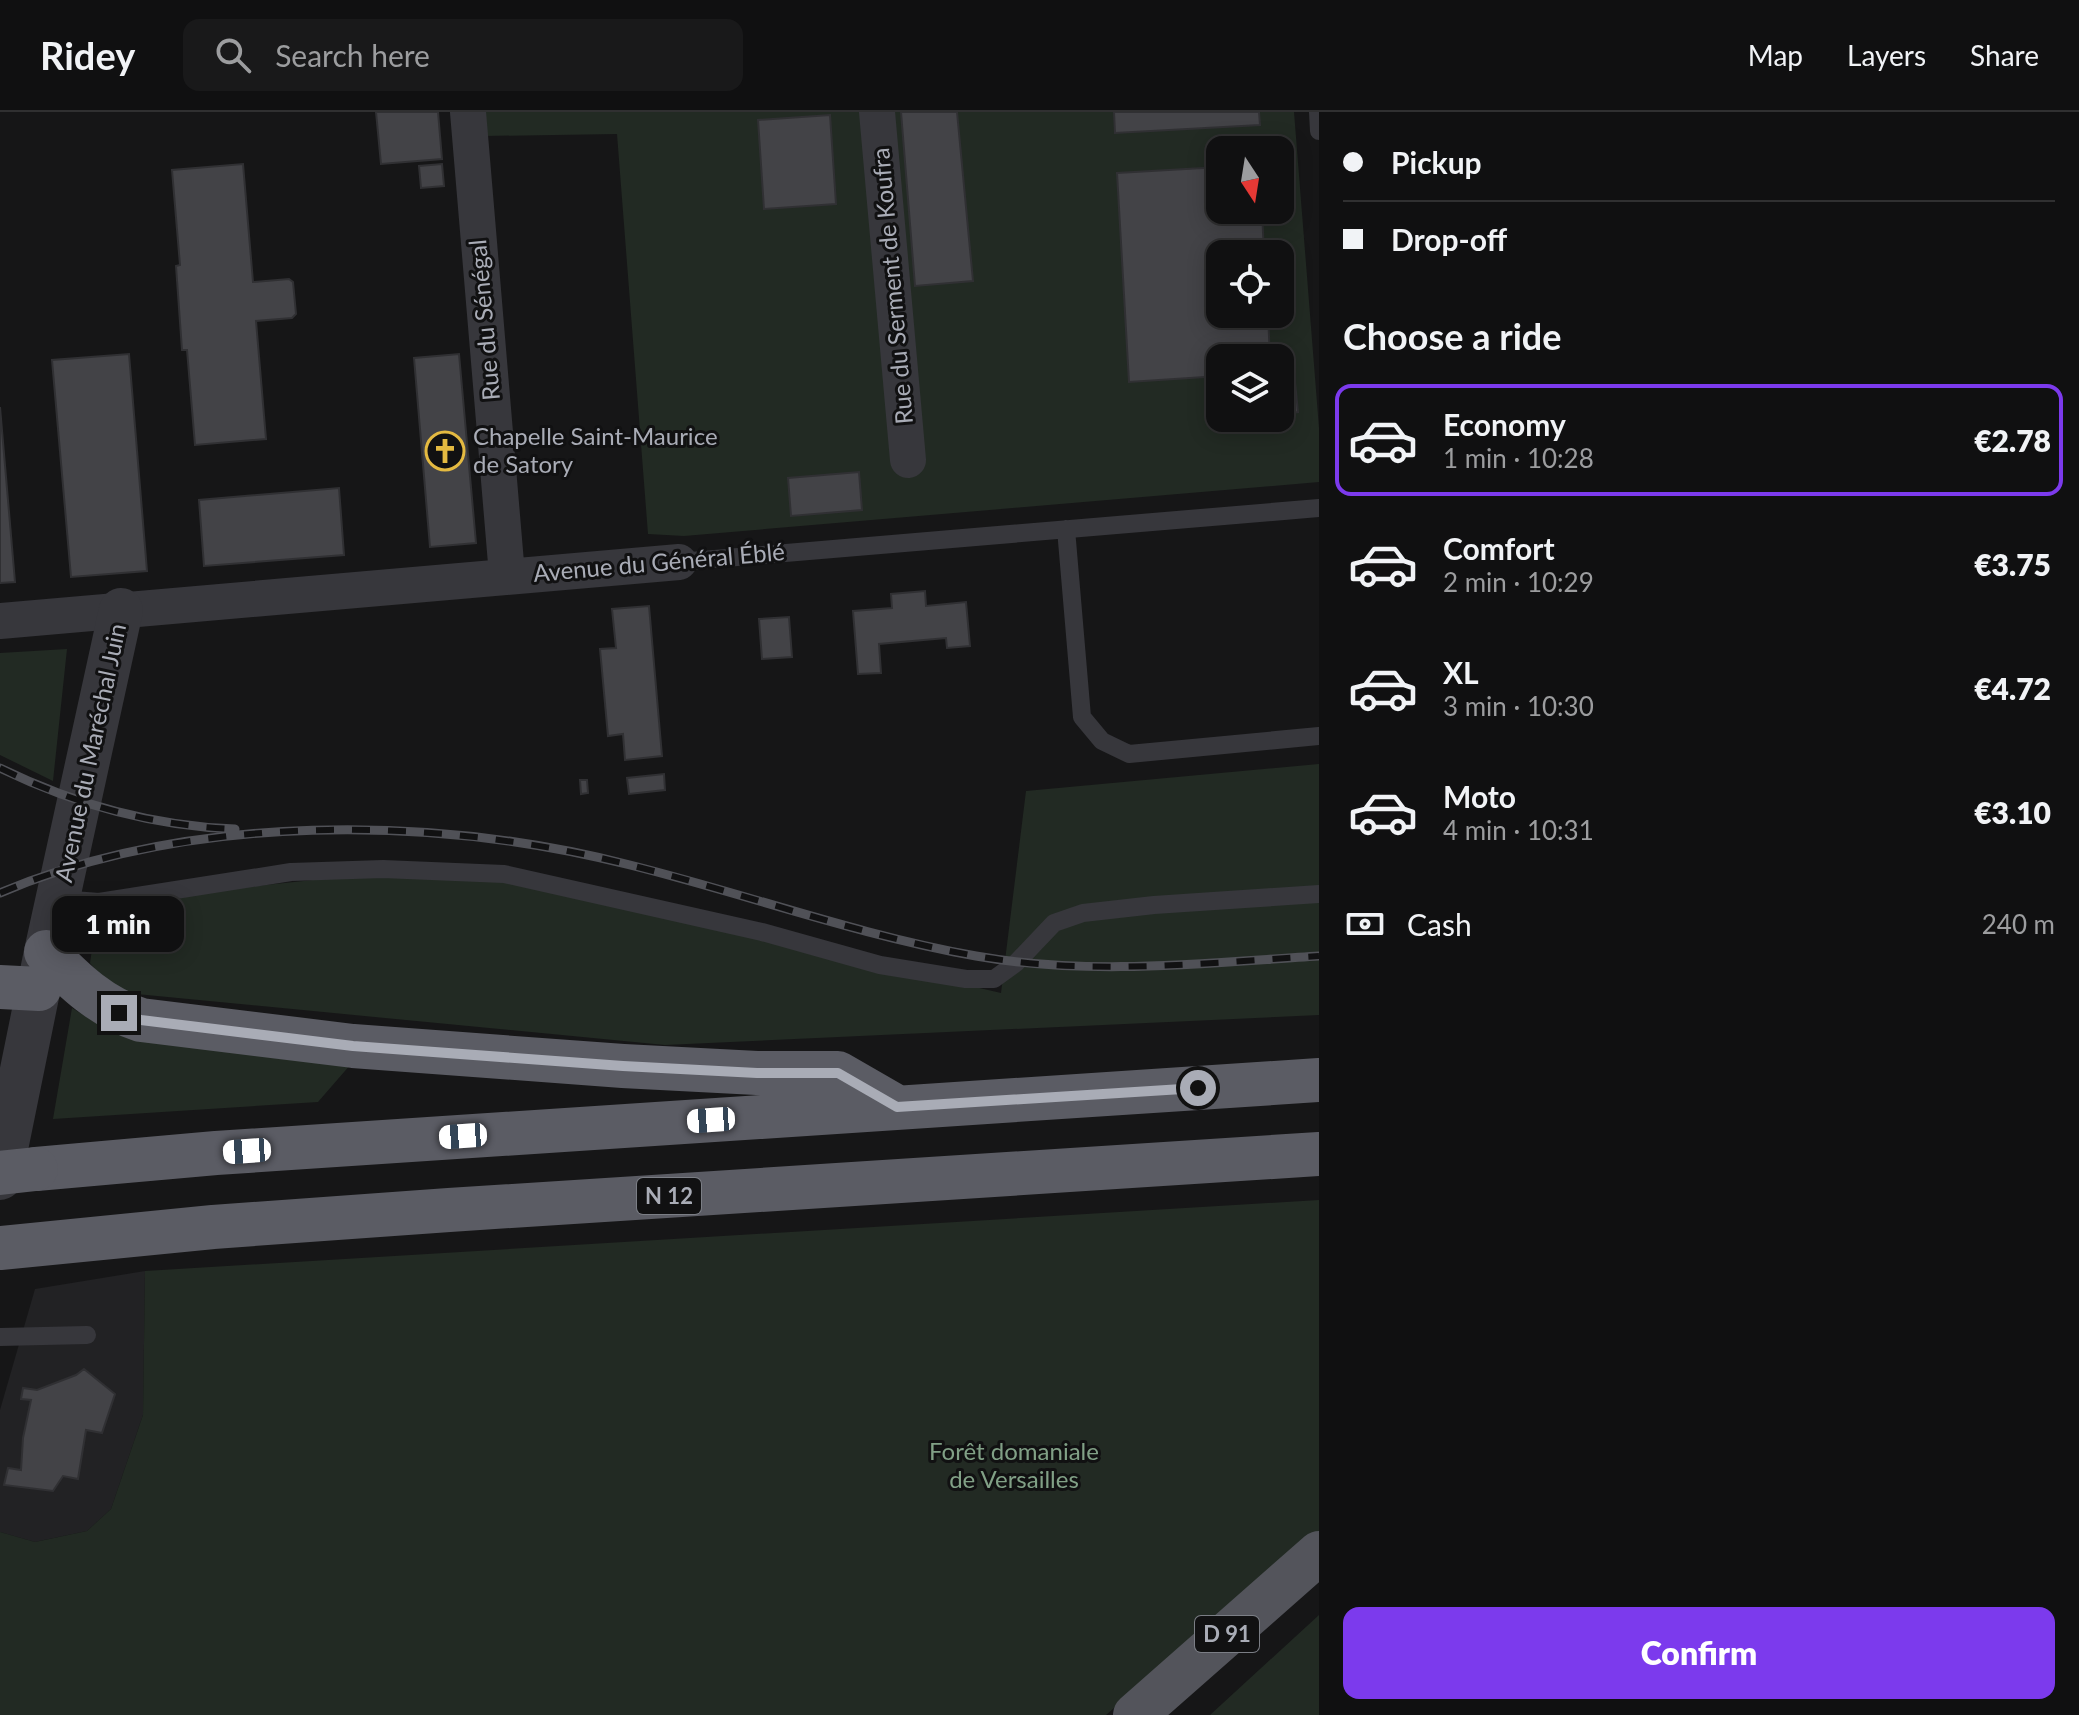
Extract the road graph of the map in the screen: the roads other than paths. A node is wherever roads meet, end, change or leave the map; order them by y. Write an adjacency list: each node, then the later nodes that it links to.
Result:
1 (468, 112): 9 (street, Rue du Sénégal)
2 (877, 112): 5 (street, Rue du Serment de Koufra)
3 (1318, 112): 4 (lane)
4 (1319, 131)
5 (908, 460)
6 (1319, 508): 7 (lane, Avenue du Général Éblé)
7 (1066, 529): 8 (lane, Avenue du Général Éblé); 12 (lane)
8 (679, 562): 9 (street, Avenue du Général Éblé)
9 (507, 575): 10 (street, Avenue du Général Éblé)
10 (121, 610): 11 (street, Avenue du Général Éblé); 14 (street, Avenue du Maréchal Juin)
11 (0, 621)
12 (1319, 736)
13 (1319, 894): 14 (lane)
14 (60, 899): 15 (street, Avenue du Maréchal Juin)
15 (28, 976): 17 (highway); 19 (street, Avenue du Maréchal Juin)
16 (1319, 1080): 17 (highway)
17 (897, 1107): 19 (highway)
18 (1319, 1154): 20 (highway, N 12)
19 (12, 1173)
20 (10, 1247)
21 (87, 1335): 22 (lane)
22 (0, 1337)
23 (1319, 1553): 25 (main road, D 91)
24 (1319, 1587): 26 (main road, D 91)
25 (1135, 1715)
26 (1176, 1715)

